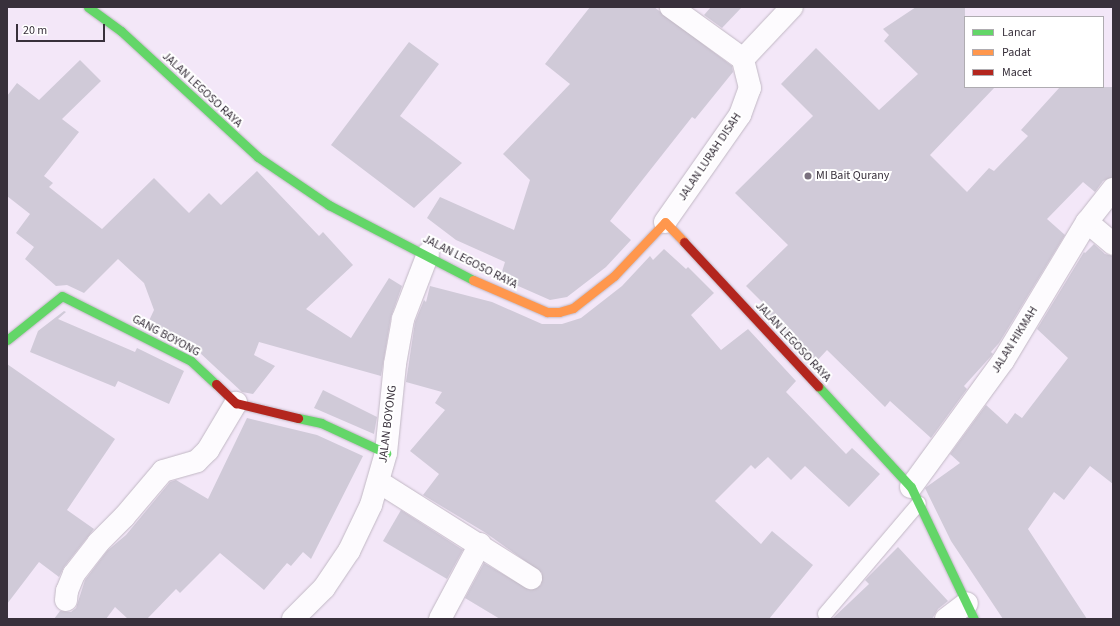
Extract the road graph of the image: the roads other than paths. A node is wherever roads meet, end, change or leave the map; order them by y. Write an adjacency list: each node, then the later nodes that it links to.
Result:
1 (88, 7): 9 (street, JALAN LEGOSO RAYA)
2 (671, 7): 4 (street)
3 (792, 7): 4 (street)
4 (743, 59): 6 (street, JALAN LURAH DISAH)
5 (1113, 189): 7 (street, JALAN HIKMAH)
6 (665, 222): 9 (street, JALAN LEGOSO RAYA); 14 (street, JALAN LEGOSO RAYA)
7 (1087, 222): 8 (street); 14 (street, JALAN HIKMAH)
8 (1113, 244)
9 (428, 254): 12 (street, JALAN BOYONG)
10 (7, 340): 11 (street, GANG BOYONG)
11 (236, 403): 12 (street); 17 (street)
12 (386, 453): 13 (street, JALAN BOYONG)
13 (379, 482): 15 (street); 20 (street, JALAN BOYONG)
14 (915, 495): 18 (street, JALAN LEGOSO RAYA); 19 (lane)
15 (480, 544): 16 (street); 21 (street)
16 (531, 578)
17 (66, 600)
18 (970, 611): 22 (street)
19 (824, 614)
20 (293, 619)
21 (440, 619)
22 (946, 619)

